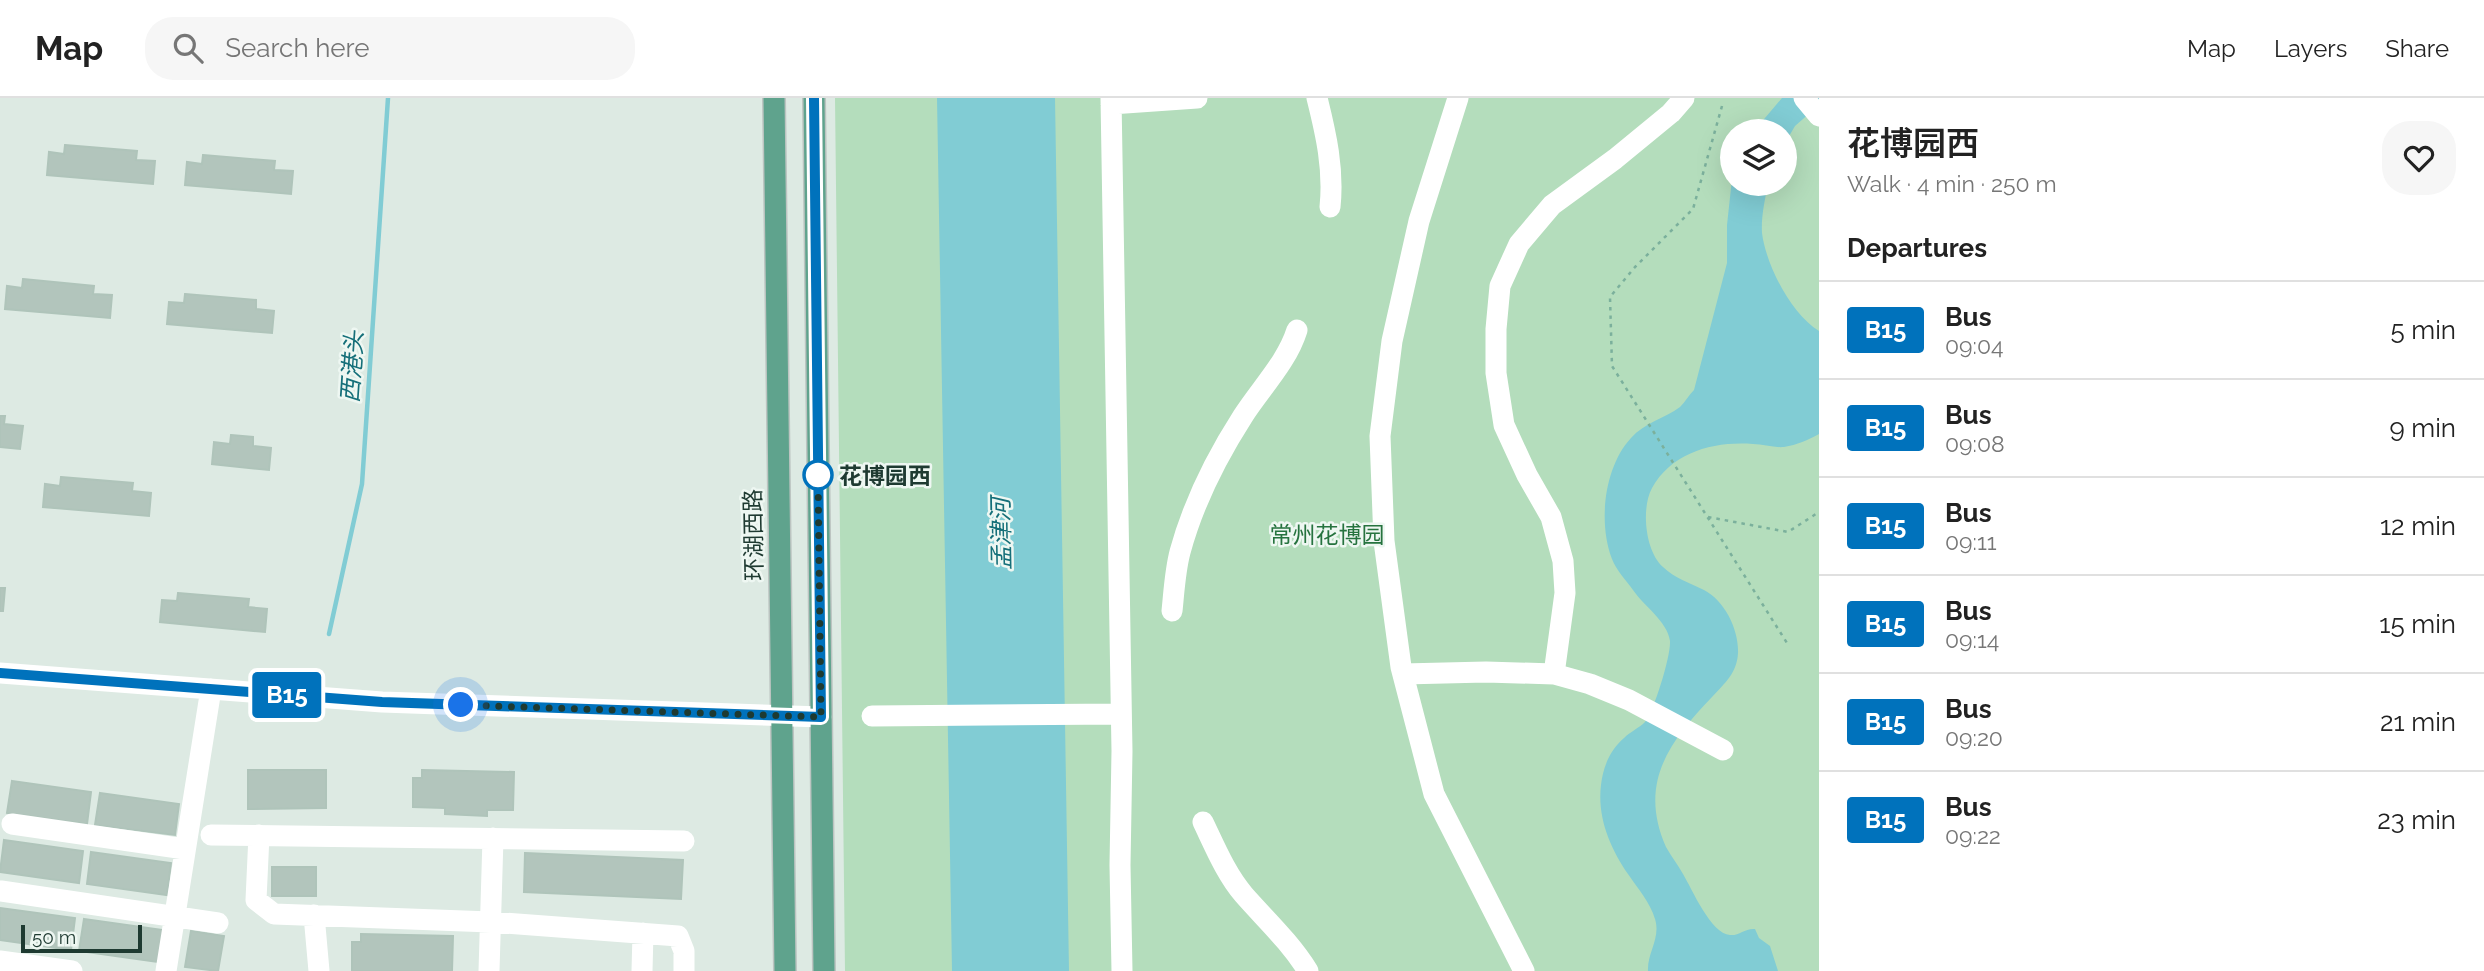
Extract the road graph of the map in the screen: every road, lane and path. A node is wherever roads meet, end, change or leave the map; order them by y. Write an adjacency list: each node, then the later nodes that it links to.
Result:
1 (774, 98): 23 (main road, 环湖西路)
2 (814, 98): 24 (main road)
3 (1196, 98): 8 (street)
4 (1317, 98): 11 (street)
5 (1458, 98): 18 (street)
6 (1684, 98): 19 (street)
7 (1804, 98): 10 (street)
8 (1111, 101): 21 (street)
9 (1722, 106): 14 (path)
10 (1819, 116)
11 (1330, 206)
12 (1297, 330): 15 (street)
13 (1819, 512): 14 (path)
14 (1708, 517): 16 (path)
15 (1172, 611)
16 (1787, 643)
17 (0, 673): 20 (street)
18 (1403, 674): 19 (street); 50 (street)
19 (1554, 674): 25 (street)
20 (211, 689): 23 (street); 32 (street)
21 (1113, 715): 22 (street); 48 (street)
22 (872, 716)
23 (782, 717): 24 (street); 46 (main road, 环湖西路)
24 (821, 717): 47 (main road)
25 (1715, 745)
26 (1203, 822): 49 (street)
27 (12, 824): 32 (street)
28 (211, 835): 29 (street)
29 (259, 835): 30 (street); 34 (street)
30 (493, 838): 31 (street); 36 (street)
31 (684, 841)
32 (185, 849): 35 (street)
33 (1, 891): 35 (street)
34 (313, 915): 36 (street); 42 (street)
35 (174, 917): 37 (street); 41 (street)
36 (491, 922): 38 (street); 43 (street)
37 (218, 923)
38 (643, 933): 44 (street); 45 (street)
39 (0, 961): 40 (street)
40 (72, 971)
41 (166, 971)
42 (319, 971)
43 (489, 971)
44 (642, 971)
45 (684, 971)
46 (785, 971)
47 (824, 971)
48 (1122, 971)
49 (1308, 971)
50 (1524, 971)

